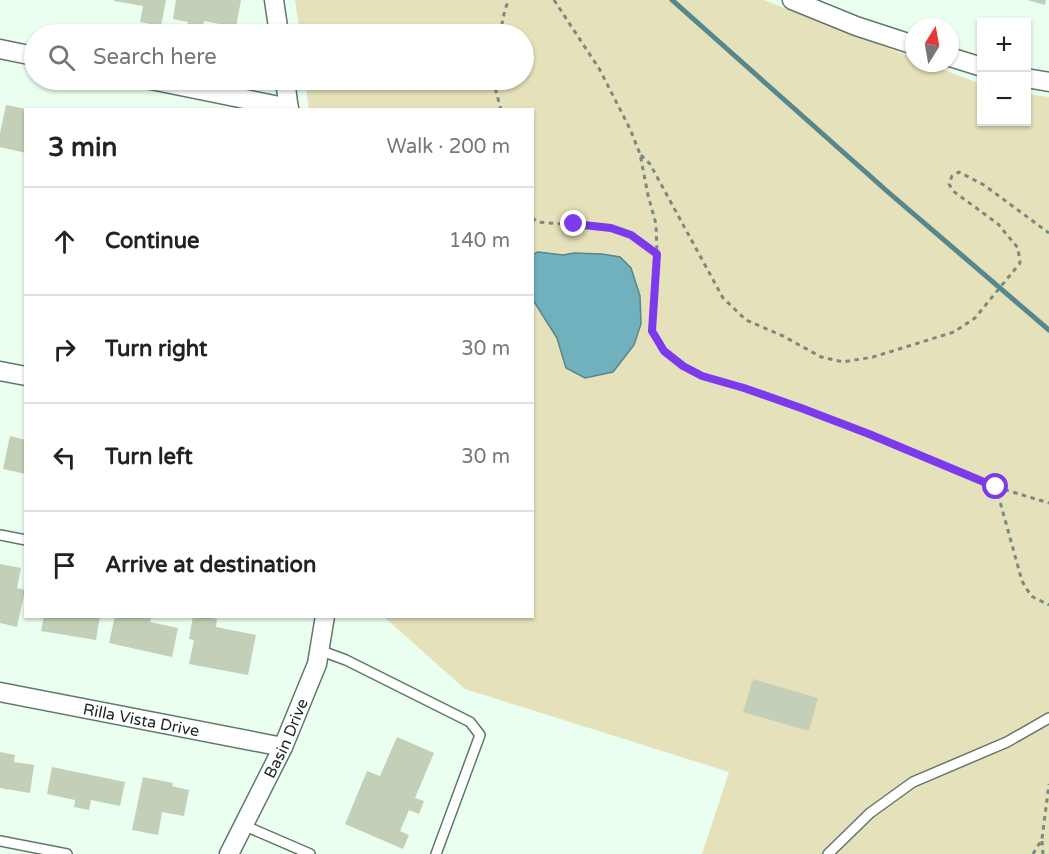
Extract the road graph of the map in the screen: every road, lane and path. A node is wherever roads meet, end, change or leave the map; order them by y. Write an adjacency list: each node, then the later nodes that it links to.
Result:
1 (274, 0): 5 (street)
2 (509, 0): 6 (path)
3 (554, 0): 20 (path)
4 (792, 0): 7 (street)
5 (278, 24)
6 (502, 24)
7 (905, 42)
8 (0, 49): 9 (street)
9 (24, 54)
10 (959, 60): 11 (street)
11 (977, 66)
12 (1031, 79): 13 (street)
13 (1049, 82)
14 (199, 90): 17 (street)
15 (286, 90): 18 (street)
16 (496, 90): 19 (path)
17 (284, 108)
18 (289, 108)
19 (500, 108)
20 (640, 154): 22 (path); 23 (path)
21 (534, 219): 23 (path)
22 (1049, 232)
23 (657, 254): 26 (path)
24 (0, 371): 25 (street)
25 (24, 376)
26 (996, 487): 27 (path); 30 (path)
27 (1049, 503)
28 (0, 535): 29 (lane)
29 (24, 540)
30 (1049, 605)
31 (325, 618): 32 (street, Basin Drive)
32 (319, 650): 35 (street, Basin Drive); 43 (lane)
33 (0, 692): 35 (street, Rilla Vista Drive)
34 (1049, 718): 44 (lane)
35 (283, 747): 37 (street, Basin Drive)
36 (1049, 784): 38 (path)
37 (243, 825): 41 (street, Basin Drive); 42 (lane)
38 (1042, 839): 45 (path); 46 (path)
39 (0, 841): 40 (lane)
40 (67, 854)
41 (229, 854)
42 (309, 854)
43 (436, 854)
44 (828, 854)
45 (1033, 854)
46 (1043, 854)

